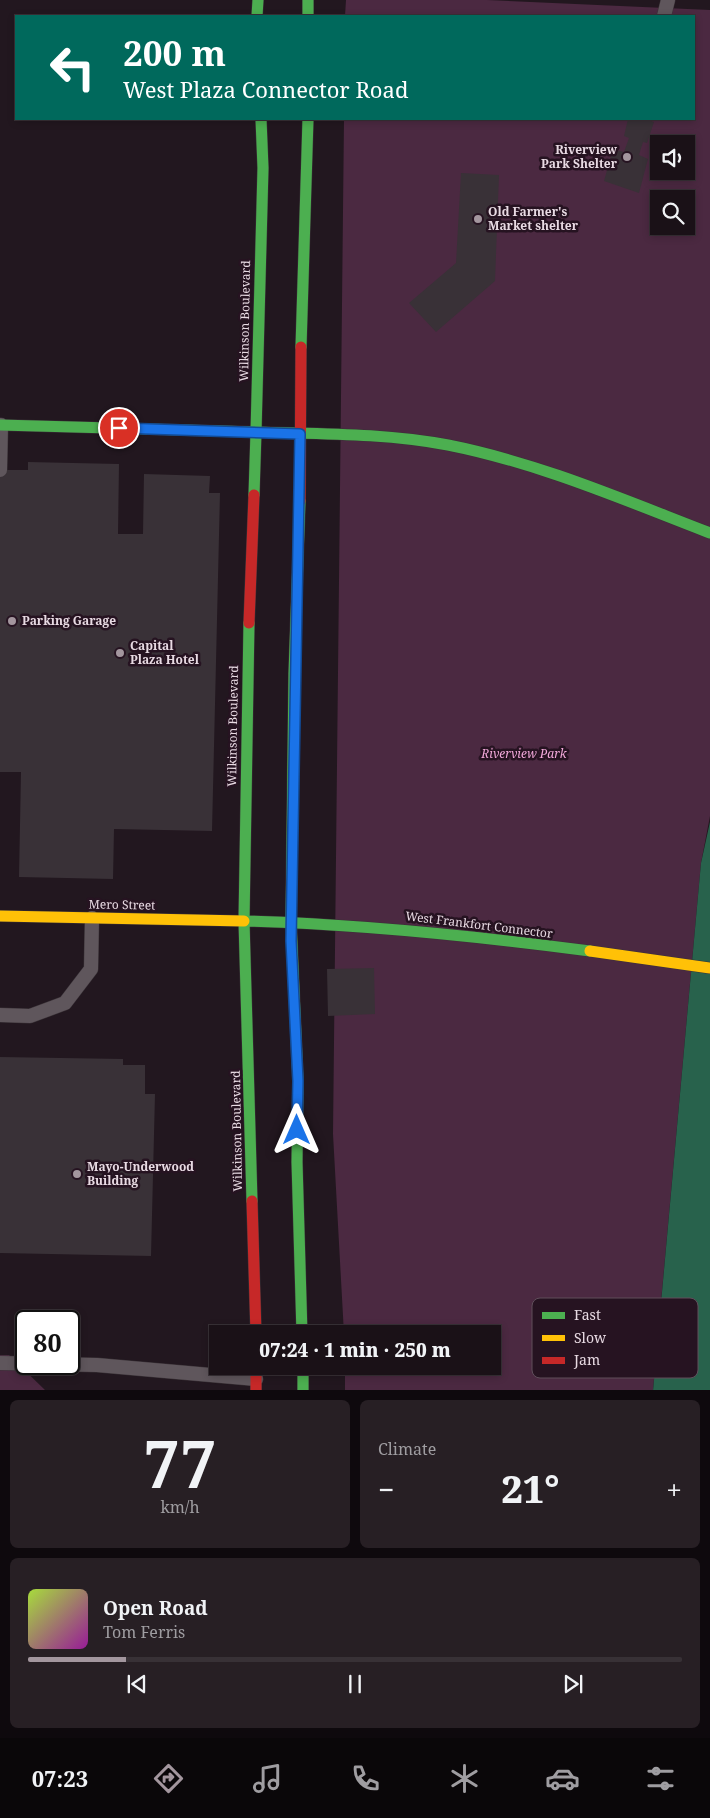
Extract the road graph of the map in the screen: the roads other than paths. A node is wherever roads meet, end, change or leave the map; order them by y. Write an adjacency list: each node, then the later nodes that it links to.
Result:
1 (258, 0): 4 (main road)
2 (308, 0): 5 (main road)
3 (668, 0): 6 (lane)
4 (258, 15)
5 (308, 15)
6 (664, 15)
7 (261, 120): 10 (main road, Wilkinson Boulevard)
8 (308, 120): 11 (main road)
9 (1, 425): 10 (main road); 12 (lane)
10 (256, 432): 11 (main road); 16 (main road, Wilkinson Boulevard)
11 (300, 434): 13 (main road); 17 (main road)
12 (0, 470)
13 (710, 533)
14 (0, 916): 15 (main road, Mero Street)
15 (92, 918): 16 (main road, Mero Street); 19 (lane)
16 (244, 921): 17 (main road, West Frankfort Connector); 20 (main road, Wilkinson Boulevard)
17 (291, 921): 18 (main road, West Frankfort Connector); 21 (main road)
18 (710, 968)
19 (0, 1015)
20 (256, 1325)
21 (302, 1325)
22 (0, 1364): 24 (lane)
23 (303, 1375): 25 (main road)
24 (256, 1379)
25 (303, 1390)

